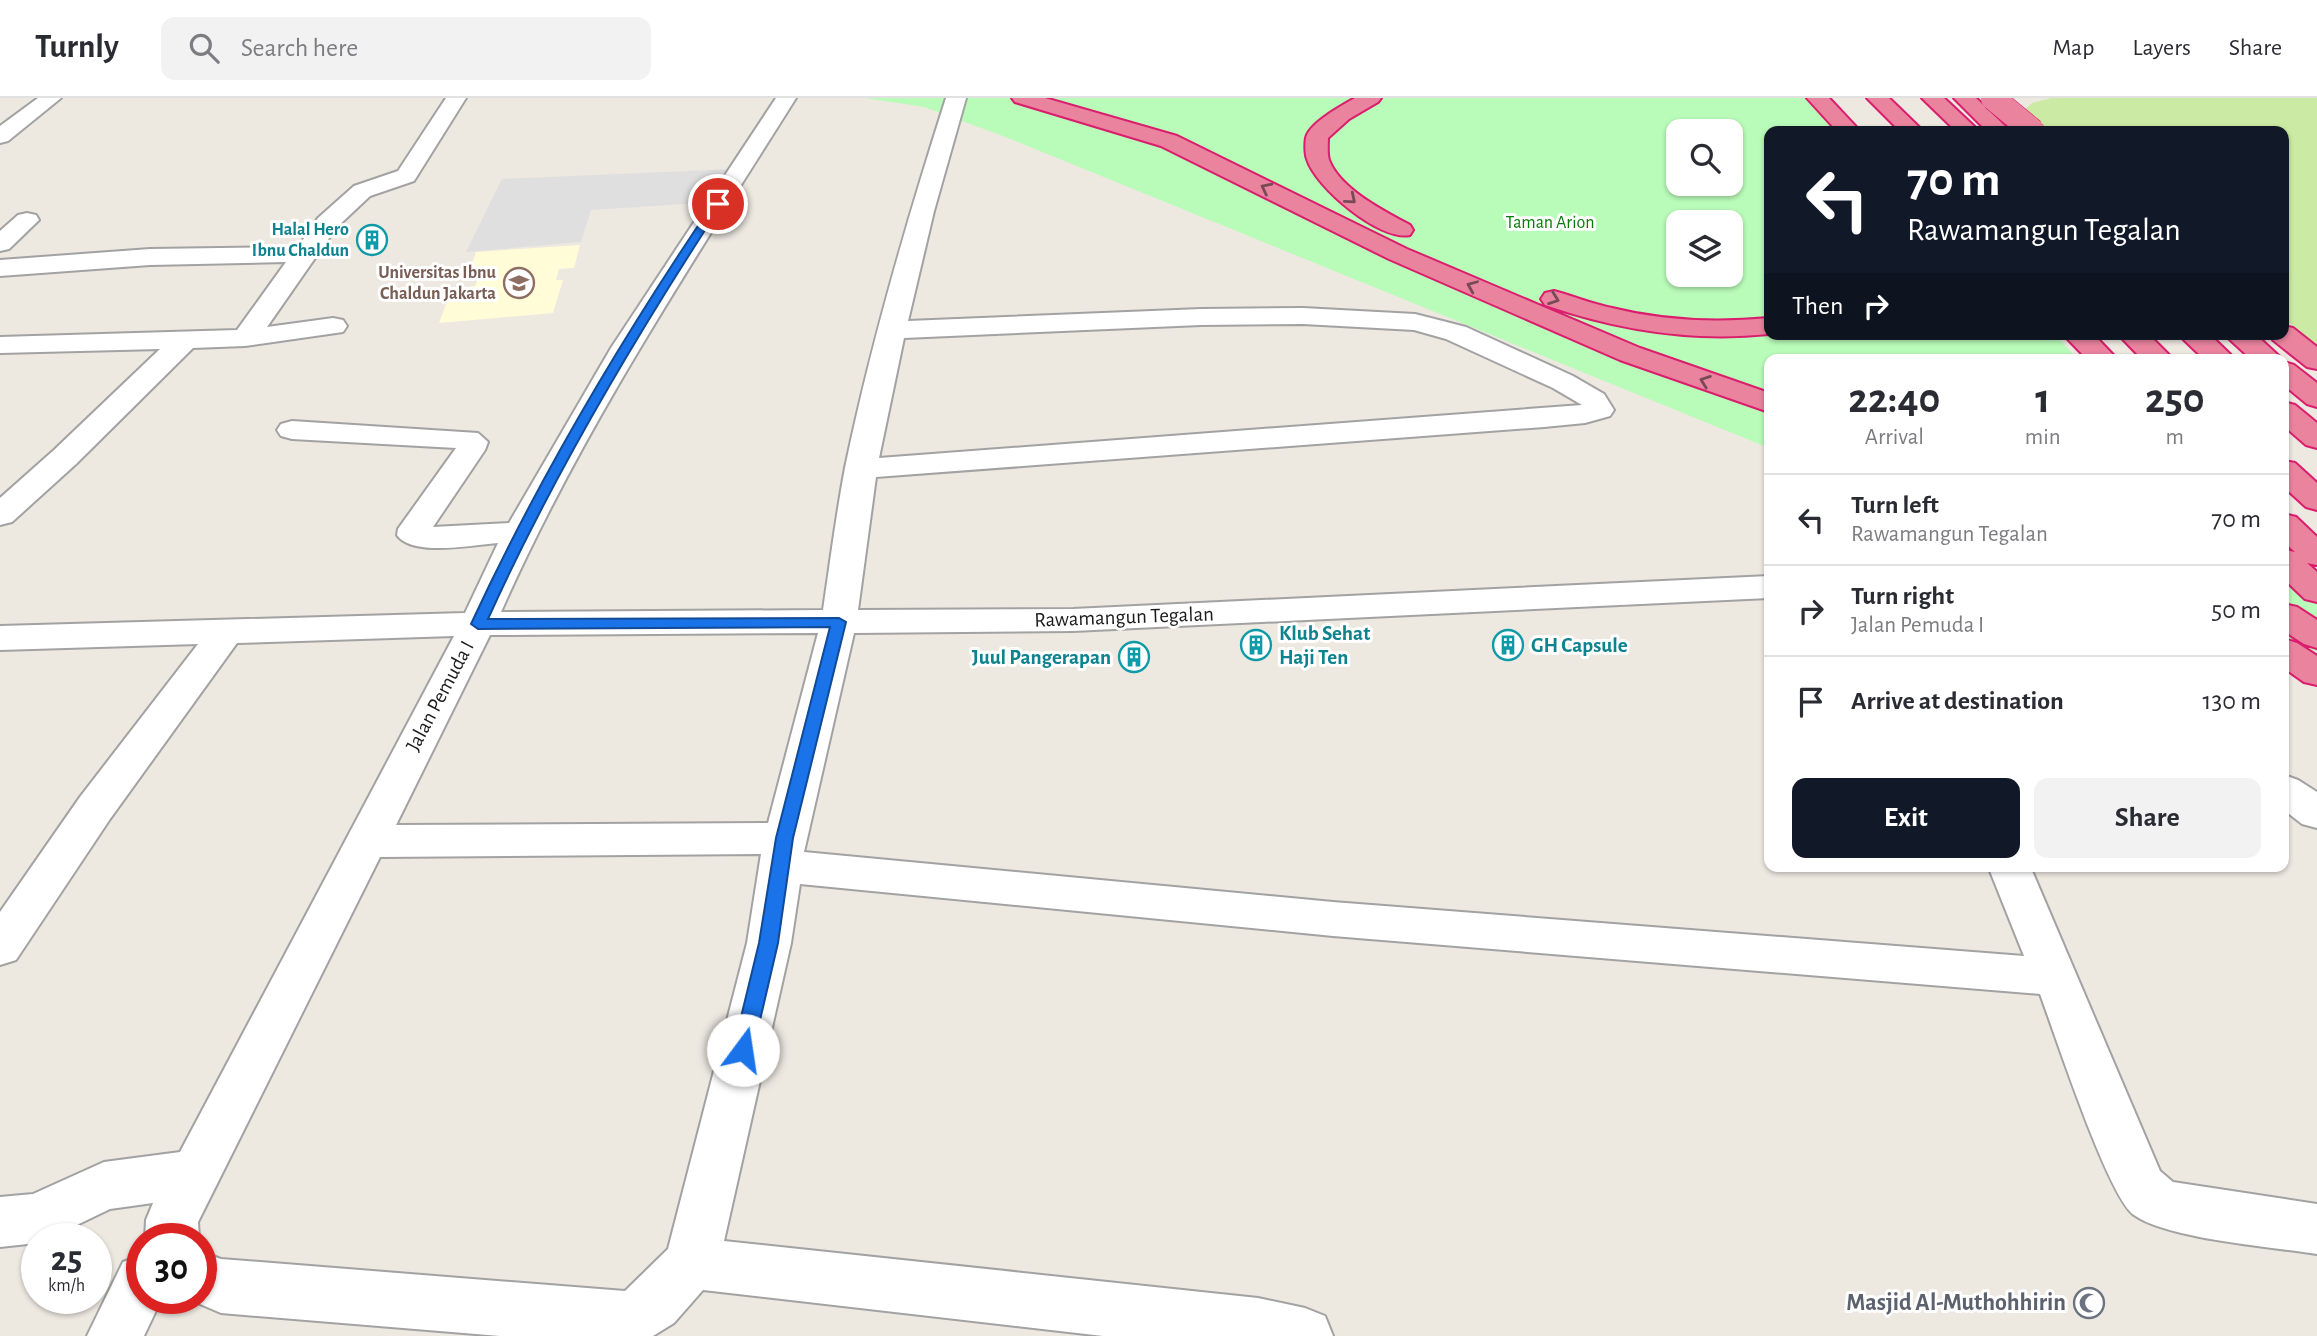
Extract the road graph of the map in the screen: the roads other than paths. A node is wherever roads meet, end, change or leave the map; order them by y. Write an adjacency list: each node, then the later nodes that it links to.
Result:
1 (51, 98): 20 (street)
2 (456, 98): 23 (street)
3 (1022, 98): 45 (highway, one-way to 3)
4 (1371, 98): 26 (highway, one-way to 26)
5 (1877, 98): 15 (highway)
6 (1932, 98): 16 (highway)
7 (1964, 98): 17 (highway)
8 (1993, 98): 19 (highway, bridge)
9 (2016, 98): 18 (highway)
10 (1821, 103): 13 (highway); 14 (highway)
11 (953, 106): 27 (street)
12 (781, 107): 54 (street, Jalan Pemuda I)
13 (1836, 126)
14 (1844, 126)
15 (1907, 126)
16 (1963, 126)
17 (1994, 126)
18 (1997, 126)
19 (2027, 126)
20 (0, 136)
21 (27, 220): 22 (street)
22 (0, 244)
23 (303, 254): 24 (street); 28 (street)
24 (0, 268)
25 (332, 327): 28 (street)
26 (1764, 327)
27 (892, 330): 49 (street); 49 (street)
28 (246, 338): 35 (street)
29 (2289, 339): 42 (highway)
30 (2060, 340): 37 (highway)
31 (2083, 340): 38 (highway)
32 (2138, 340): 39 (highway)
33 (2199, 340): 40 (highway)
34 (2245, 340): 41 (highway)
35 (184, 341): 36 (street); 52 (street)
36 (0, 345)
37 (2073, 354)
38 (2098, 354)
39 (2154, 354)
40 (2215, 354)
41 (2262, 354)
42 (2317, 361)
43 (2289, 375): 44 (highway)
44 (2317, 398)
45 (1764, 401)
46 (2289, 415): 48 (highway)
47 (292, 430): 54 (street)
48 (2317, 439)
49 (861, 469): 60 (street)
50 (2289, 475): 51 (highway)
51 (2317, 500)
52 (0, 514)
53 (2289, 529): 55 (highway)
54 (520, 532): 61 (street, Jalan Pemuda I)
55 (2317, 555)
56 (2289, 565): 58 (highway)
57 (1764, 587): 60 (street, Rawamangun Tegalan)
58 (2317, 591)
59 (2289, 618): 63 (highway)
60 (839, 622): 61 (street, Rawamangun Tegalan); 68 (street)
61 (478, 624): 62 (street, Rawamangun Tegalan); 67 (street, Jalan Pemuda I)
62 (227, 630): 64 (street, Rawamangun Tegalan); 70 (street)
63 (2317, 636)
64 (0, 638)
65 (2289, 654): 66 (highway)
66 (2317, 673)
67 (365, 841): 68 (street); 72 (street, Jalan Pemuda I)
68 (783, 852): 71 (street); 76 (street)
69 (2012, 872): 71 (street)
70 (0, 947)
71 (2056, 977): 75 (street)
72 (195, 1174): 73 (street); 74 (street, Jalan Pemuda I)
73 (0, 1222)
74 (173, 1223)
75 (2317, 1229)
76 (692, 1263): 77 (street); 80 (street)
77 (217, 1283)
78 (126, 1314): 79 (street)
79 (115, 1336)
80 (1306, 1336)

